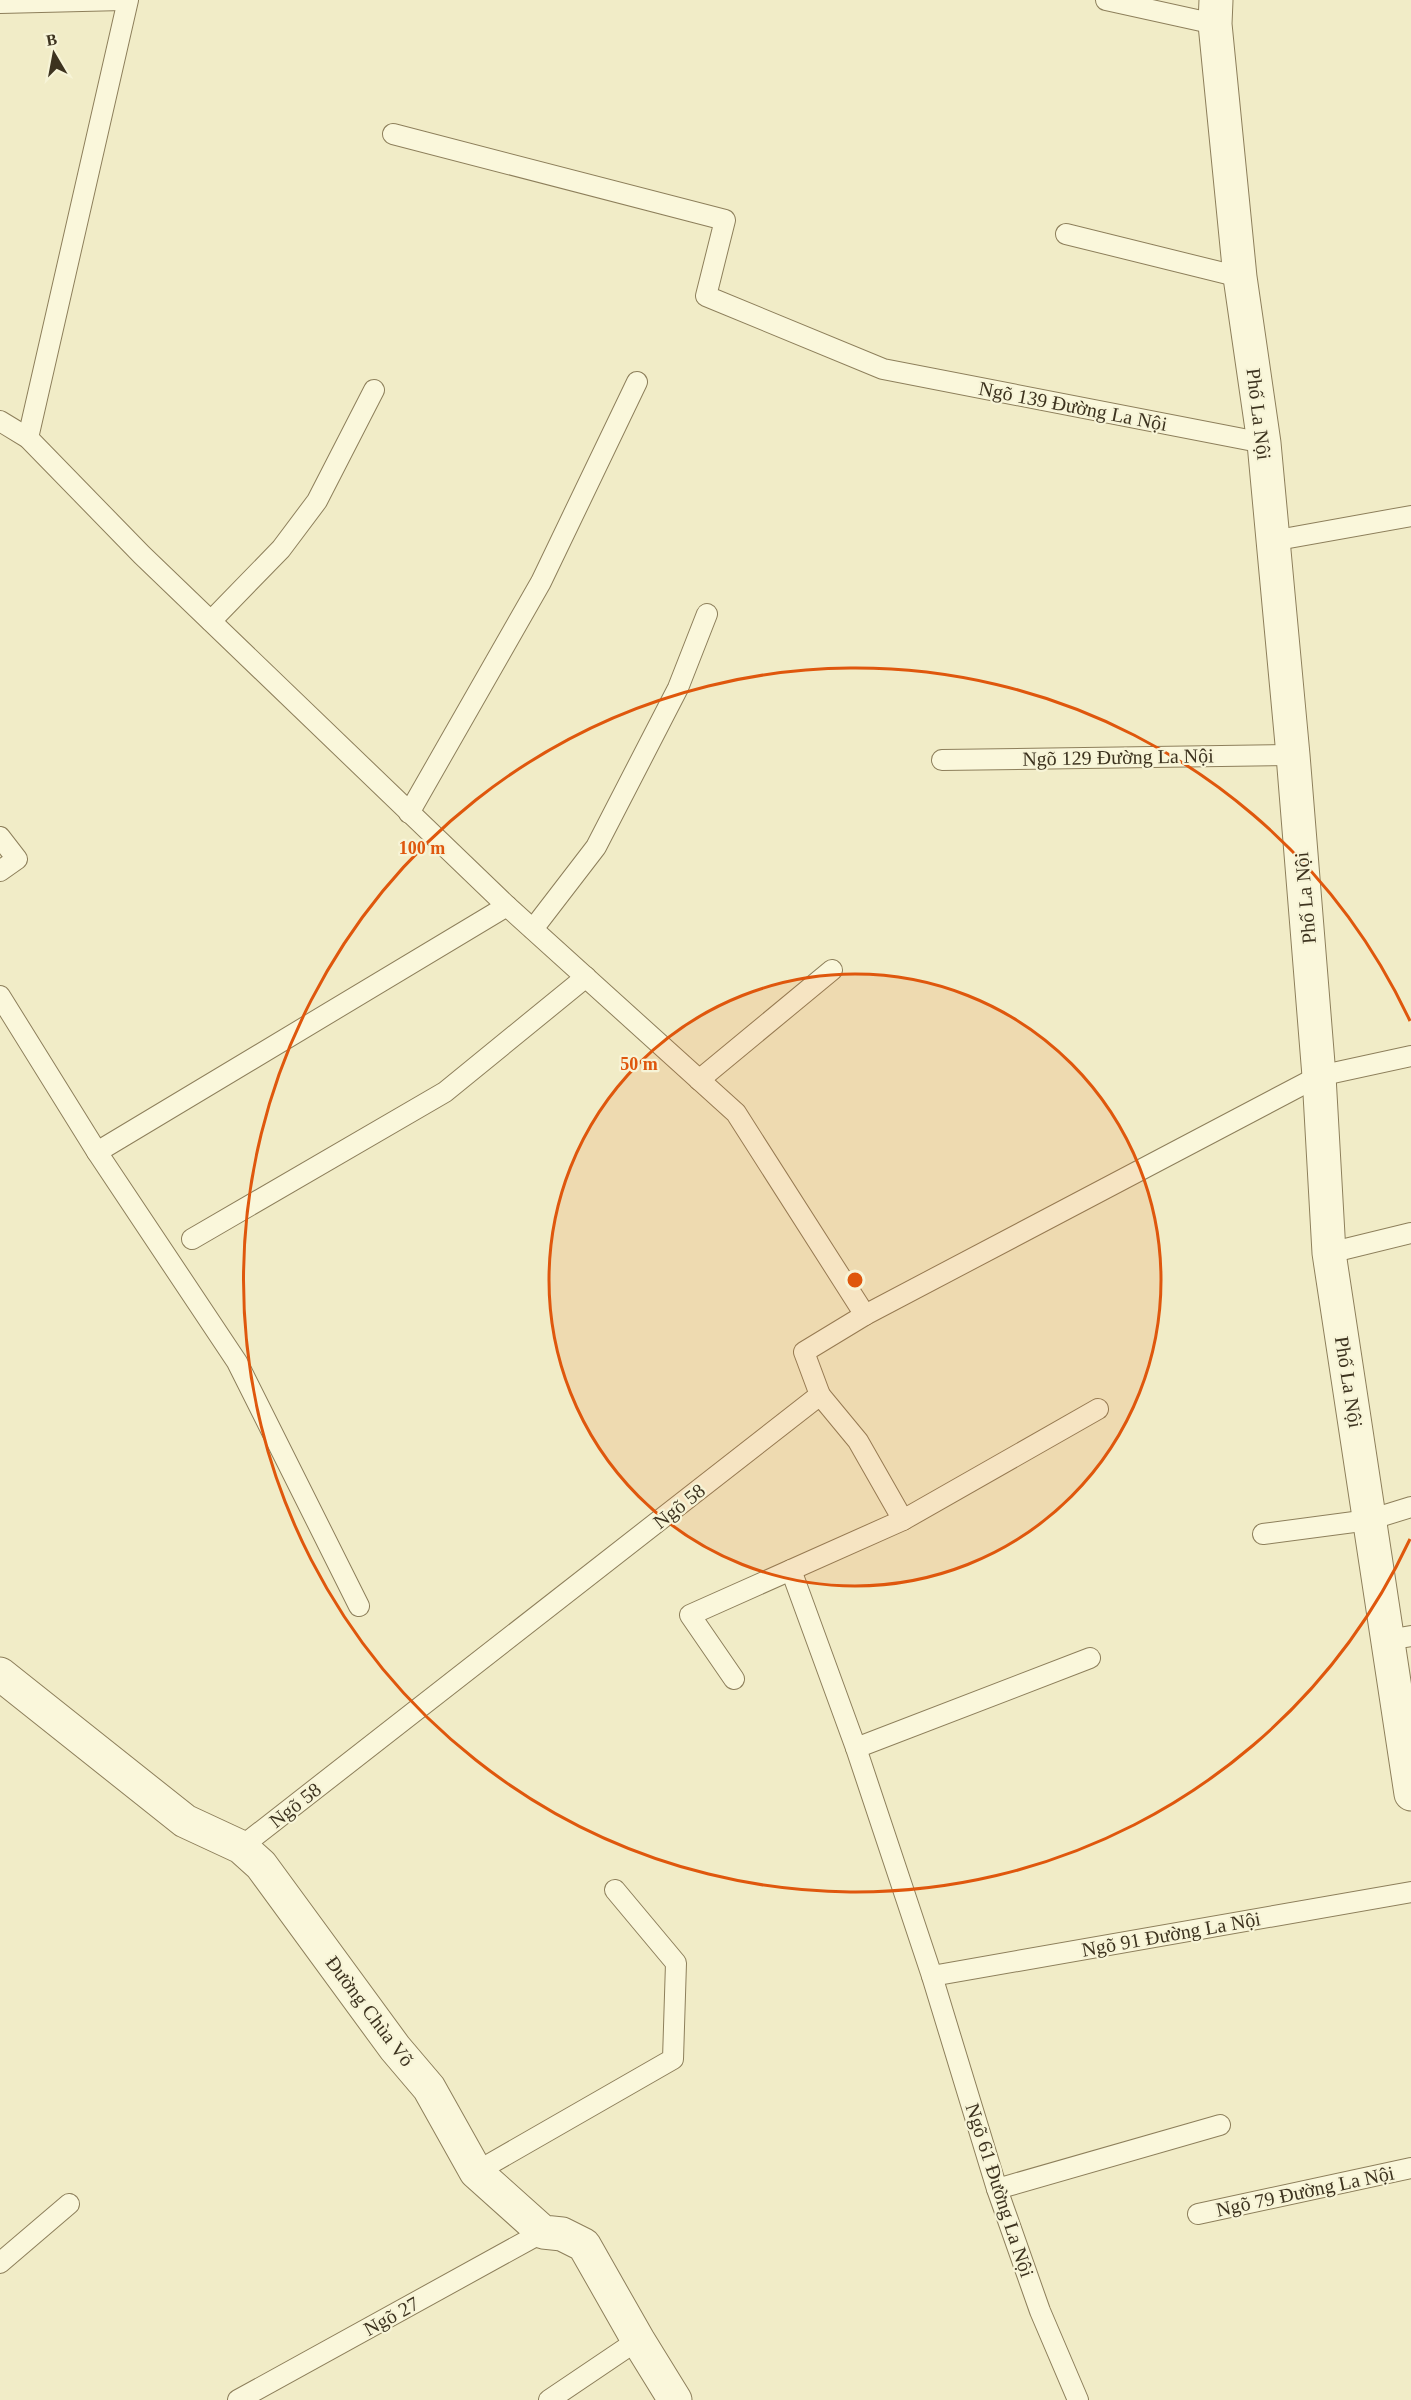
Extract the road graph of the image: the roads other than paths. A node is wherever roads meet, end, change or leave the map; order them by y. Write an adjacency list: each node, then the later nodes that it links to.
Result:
1 (123, 0): 4 (lane)
2 (128, 0): 12 (lane)
3 (1106, 0): 5 (lane)
4 (0, 3)
5 (1215, 12): 8 (street, Phố La Nội)
6 (393, 134): 13 (lane, Ngõ 139 Đường La Nội)
7 (1066, 234): 8 (lane)
8 (1240, 277): 13 (street, Phố La Nội)
9 (637, 382): 20 (lane)
10 (374, 390): 17 (lane)
11 (0, 421): 12 (lane)
12 (28, 438): 17 (lane)
13 (1264, 443): 15 (street, Phố La Nội)
14 (1411, 516): 15 (lane)
15 (1272, 541): 18 (street, Phố La Nội)
16 (707, 614): 24 (lane)
17 (211, 621): 20 (lane)
18 (1293, 755): 19 (lane, Ngõ 129 Đường La Nội); 29 (street, Phố La Nội)
19 (942, 760)
20 (410, 813): 23 (lane)
21 (0, 837): 22 (lane)
22 (0, 871)
23 (507, 906): 24 (lane); 31 (lane)
24 (533, 929): 26 (lane)
25 (832, 970): 30 (lane)
26 (586, 977): 30 (lane); 33 (lane)
27 (0, 996): 31 (lane)
28 (1411, 1056): 29 (lane)
29 (1319, 1076): 34 (street, Phố La Nội); 35 (lane)
30 (699, 1080): 35 (lane)
31 (97, 1152): 43 (lane)
32 (1411, 1233): 34 (lane)
33 (192, 1239)
34 (1329, 1253): 40 (street, Phố La Nội)
35 (865, 1315): 36 (lane)
36 (820, 1395): 39 (lane); 50 (lane, Ngõ 58)
37 (1098, 1408): 39 (lane)
38 (1411, 1507): 40 (lane)
39 (903, 1520): 42 (lane)
40 (1370, 1520): 41 (lane); 44 (street, Phố La Nội)
41 (1263, 1534)
42 (791, 1570): 47 (lane); 48 (lane, Ngõ 61 Đường La Nội)
43 (359, 1606)
44 (1399, 1638): 49 (street, Phố La Nội)
45 (1090, 1658): 48 (lane)
46 (1, 1677): 50 (street, Đường Chùa Võ)
47 (734, 1679)
48 (856, 1748): 53 (lane, Ngõ 61 Đường La Nội)
49 (1411, 1794)
50 (241, 1847): 56 (street, Đường Chùa Võ)
51 (615, 1890): 56 (lane)
52 (1411, 1892): 53 (lane, Ngõ 91 Đường La Nội)
53 (932, 1976): 57 (lane, Ngõ 61 Đường La Nội)
54 (1220, 2125): 57 (lane)
55 (1411, 2168): 59 (lane, Ngõ 79 Đường La Nội)
56 (476, 2172): 60 (street, Đường Chùa Võ)
57 (997, 2189): 66 (lane, Ngõ 61 Đường La Nội)
58 (69, 2204): 61 (lane)
59 (1198, 2214)
60 (543, 2232): 62 (street, Đường Chùa Võ); 63 (lane, Ngõ 27)
61 (0, 2263)
62 (638, 2340): 64 (lane); 65 (street, Đường Chùa Võ)
63 (238, 2400)
64 (549, 2400)
65 (675, 2400)
66 (1078, 2400)

